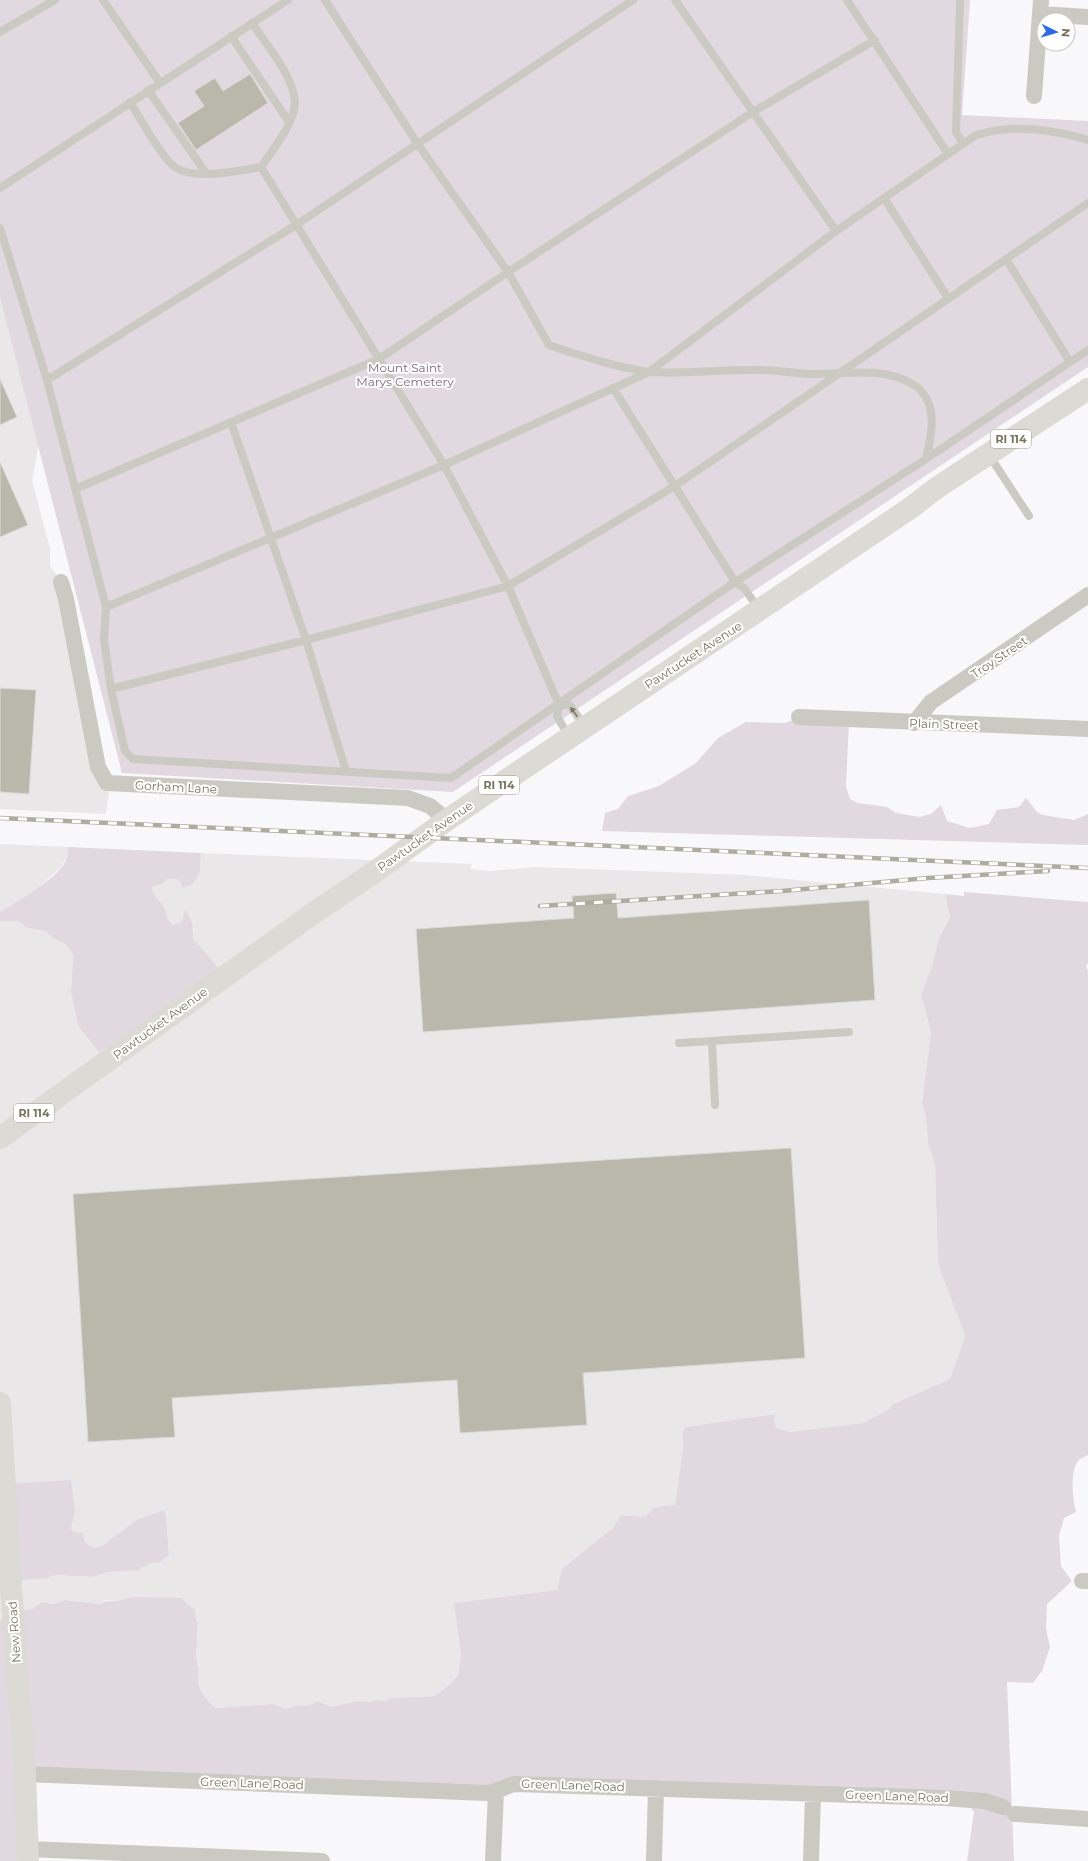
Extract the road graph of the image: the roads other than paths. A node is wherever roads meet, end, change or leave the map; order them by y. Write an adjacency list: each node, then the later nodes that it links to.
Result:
1 (55, 0): 12 (lane)
2 (103, 0): 15 (lane)
3 (288, 0): 11 (lane)
4 (325, 0): 22 (lane)
5 (632, 0): 22 (lane)
6 (675, 0): 19 (lane)
7 (847, 0): 14 (lane)
8 (960, 0): 23 (lane)
9 (1040, 7): 10 (street); 17 (street)
10 (1088, 17)
11 (252, 23): 13 (lane); 20 (lane)
12 (0, 32)
13 (231, 36): 15 (lane); 20 (lane)
14 (875, 40): 19 (lane); 24 (lane)
15 (160, 83): 16 (lane)
16 (148, 90): 18 (lane); 26 (lane)
17 (1034, 96)
18 (130, 102): 26 (lane); 27 (lane)
19 (753, 112): 32 (lane); 34 (lane)
20 (290, 122): 25 (lane)
21 (1088, 140): 23 (lane)
22 (417, 143): 30 (lane); 34 (lane)
23 (963, 143): 24 (lane)
24 (948, 154): 28 (lane)
25 (261, 168): 26 (lane); 30 (lane)
26 (206, 173)
27 (0, 188)
28 (884, 198): 32 (lane); 35 (lane)
29 (1088, 203): 33 (lane)
30 (296, 225): 37 (lane); 41 (lane)
31 (0, 228): 41 (lane)
32 (836, 232): 39 (lane)
33 (1006, 259): 35 (lane); 38 (lane)
34 (508, 272): 37 (lane); 39 (lane)
35 (948, 298): 40 (lane)
36 (1088, 350): 38 (lane)
37 (379, 359): 44 (lane); 47 (lane)
38 (1070, 362): 46 (lane)
39 (649, 372): 40 (lane); 42 (lane)
40 (840, 373): 46 (lane); 48 (lane)
41 (47, 380): 49 (lane)
42 (613, 388): 47 (lane); 48 (lane)
43 (1088, 389): 45 (main road, RI 114)
44 (231, 422): 49 (lane); 51 (lane)
45 (988, 455): 50 (lane); 57 (main road, Pawtucket Avenue / RI 114)
46 (926, 460): 53 (lane)
47 (444, 465): 51 (lane); 54 (lane)
48 (675, 486): 53 (lane); 54 (lane)
49 (75, 489): 56 (lane)
50 (1030, 516)
51 (272, 538): 56 (lane); 58 (lane)
52 (61, 582): 66 (street, Gorham Lane)
53 (735, 582): 57 (lane); 60 (lane)
54 (508, 586): 58 (lane); 60 (lane)
55 (1088, 595): 62 (street, Troy Street)
56 (106, 607): 59 (lane)
57 (760, 610): 64 (main road, Pawtucket Avenue / RI 114)
58 (306, 640): 59 (lane); 65 (lane)
59 (111, 689): 65 (lane)
60 (559, 705): 64 (lane); 64 (lane, one-way to 60); 65 (lane)
61 (799, 717): 62 (street, Plain Street)
62 (914, 723): 63 (street, Plain Street)
63 (1088, 729)
64 (577, 732): 66 (main road, Pawtucket Avenue / RI 114)
65 (346, 771)
66 (446, 820): 71 (main road, Pawtucket Avenue / RI 114)
67 (849, 1032): 68 (lane)
68 (712, 1041): 69 (lane); 70 (lane)
69 (679, 1043)
70 (715, 1105)
71 (0, 1138)
72 (0, 1403): 73 (main road, New Road)
73 (25, 1774): 75 (street, Green Lane Road); 78 (main road, New Road)
74 (656, 1788): 75 (street, Green Lane Road); 76 (street, Green Lane Road); 81 (street)
75 (496, 1792): 80 (street)
76 (812, 1794): 77 (street, Green Lane Road); 82 (street)
77 (1088, 1819)
78 (28, 1855): 79 (street)
79 (322, 1861)
80 (493, 1861)
81 (654, 1861)
82 (811, 1861)

